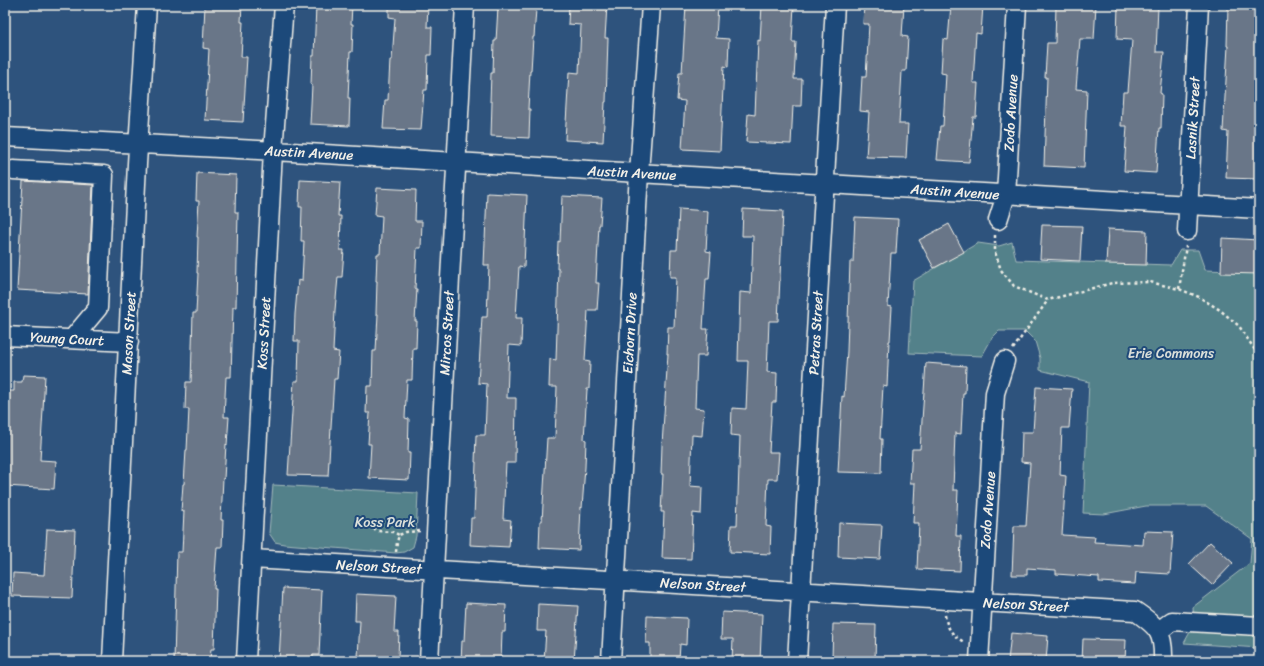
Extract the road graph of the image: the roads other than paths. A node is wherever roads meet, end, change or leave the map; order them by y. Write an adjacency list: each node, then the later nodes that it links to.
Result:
1 (147, 5): 9 (street, Mason Street)
2 (284, 5): 10 (street, Koss Street)
3 (465, 5): 11 (street, Mircos Street)
4 (651, 5): 13 (street, Eichorn Drive)
5 (835, 5): 14 (street, Petras Street)
6 (1017, 5): 15 (street, Zodo Avenue)
7 (1199, 5): 16 (street, Lasnik Street)
8 (5, 137): 9 (street, Austin Avenue)
9 (138, 143): 10 (street, Austin Avenue); 22 (street, Mason Street)
10 (273, 151): 11 (street, Austin Avenue); 24 (street, Koss Street)
11 (456, 162): 13 (street, Austin Avenue); 25 (street, Mircos Street)
12 (13, 170): 21 (street)
13 (639, 173): 14 (street, Austin Avenue); 26 (street, Eichorn Drive)
14 (824, 183): 15 (street, Austin Avenue); 27 (street, Petras Street)
15 (1006, 195): 16 (street, Austin Avenue); 18 (street, Zodo Avenue)
16 (1188, 205): 17 (street, Austin Avenue); 19 (street, Lasnik Street)
17 (1259, 209)
18 (998, 220)
19 (1187, 231)
20 (5, 336): 21 (street, Young Court)
21 (72, 339): 22 (street, Young Court)
22 (129, 342): 31 (street, Mason Street)
23 (1005, 361): 28 (street, Zodo Avenue)
24 (252, 559): 25 (street, Nelson Street); 32 (street, Koss Street)
25 (434, 570): 26 (street, Nelson Street); 33 (street, Mircos Street)
26 (615, 581): 27 (street, Nelson Street); 34 (street, Eichorn Drive)
27 (800, 591): 28 (street, Nelson Street); 35 (street, Petras Street)
28 (982, 602): 29 (street, Nelson Street); 36 (street, Zodo Avenue)
29 (1155, 626): 30 (street); 37 (street)
30 (1259, 626)
31 (112, 661)
32 (246, 661)
33 (429, 661)
34 (611, 661)
35 (797, 661)
36 (979, 661)
37 (1163, 661)

